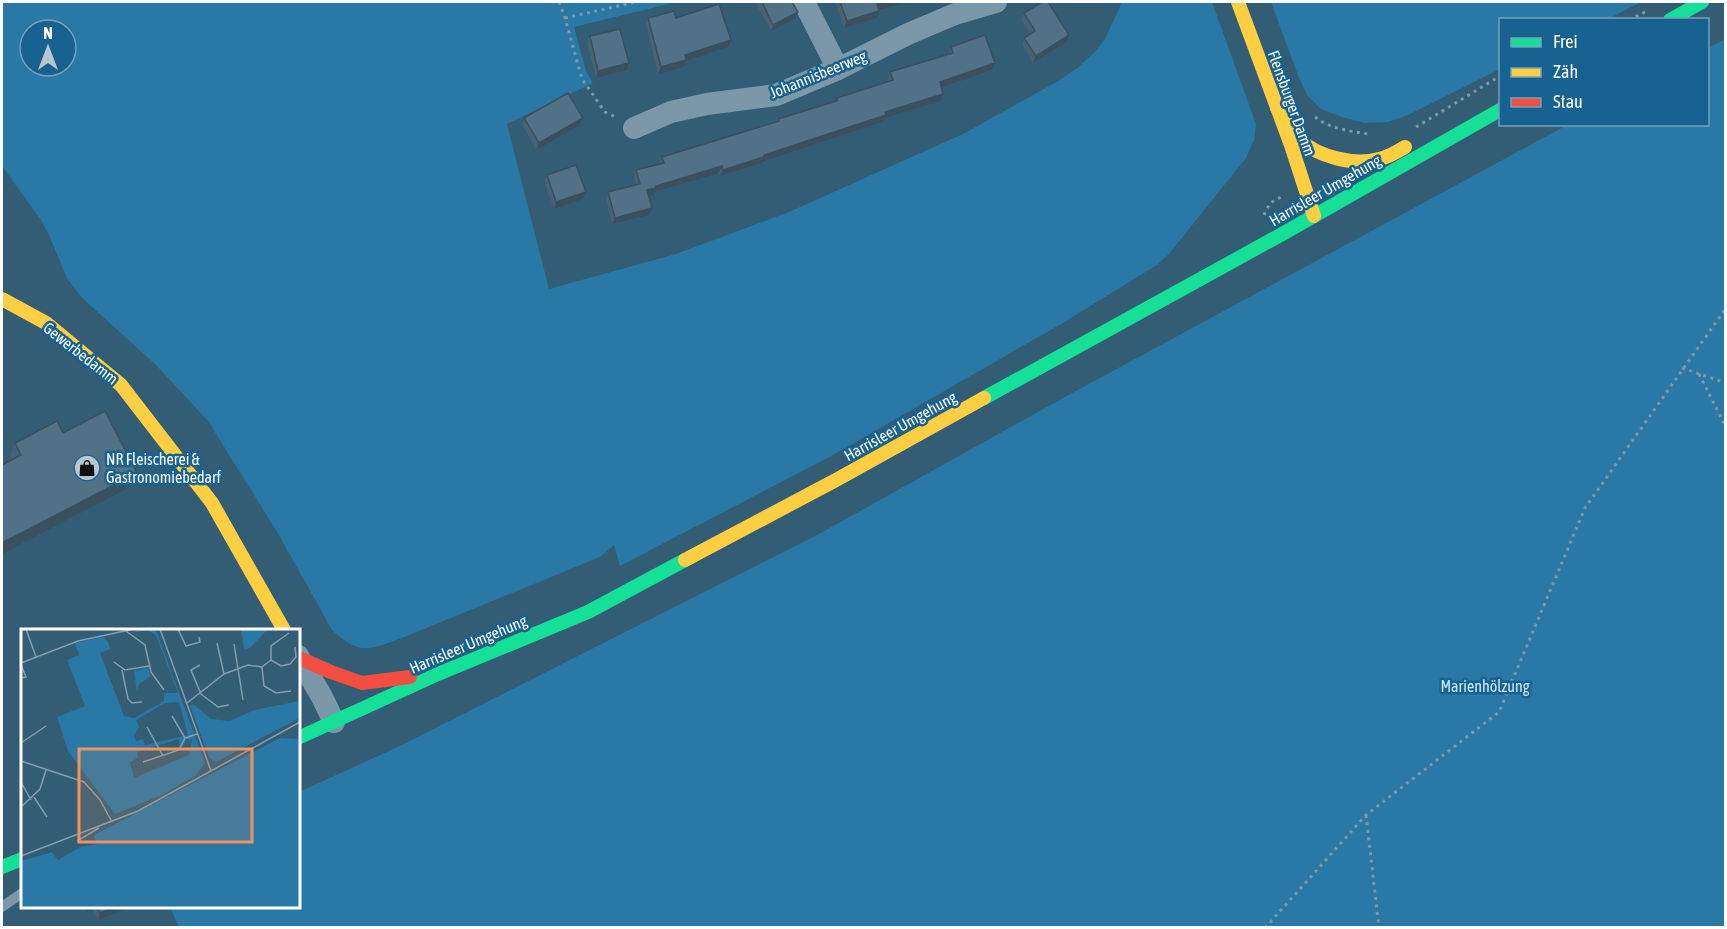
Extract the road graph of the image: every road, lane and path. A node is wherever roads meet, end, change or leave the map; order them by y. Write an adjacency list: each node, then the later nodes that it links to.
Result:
1 (559, 2): 7 (path)
2 (636, 2): 7 (path)
3 (804, 2): 9 (street)
4 (996, 2): 9 (street, Johannisbeerweg)
5 (1238, 2): 13 (main road, Flensburger Damm)
6 (1702, 2): 8 (main road)
7 (565, 18): 16 (path)
8 (1674, 18)
9 (838, 69): 16 (street, Johannisbeerweg)
10 (1499, 77): 17 (path)
11 (1499, 100): 12 (main road)
12 (1483, 104)
13 (1277, 108): 21 (main road); 22 (main road, Flensburger Damm)
14 (1308, 111): 18 (path)
15 (1499, 111): 23 (main road, Harrisleer Umgehung)
16 (634, 128)
17 (1407, 129)
18 (1359, 132): 19 (path); 21 (path)
19 (1369, 134)
20 (1421, 138): 21 (main road)
21 (1340, 158)
22 (1303, 186): 23 (main road, Flensburger Damm); 24 (path)
23 (1314, 216): 34 (main road, Harrisleer Umgehung)
24 (1260, 221)
25 (2, 299): 31 (main road, Gewerbedamm)
26 (1725, 308): 27 (path)
27 (1682, 368): 28 (path); 37 (path)
28 (1699, 374): 29 (path); 30 (path)
29 (1725, 383)
30 (1725, 427)
31 (283, 629)
32 (300, 657): 34 (main road)
33 (300, 659): 35 (street)
34 (438, 674): 35 (main road, Harrisleer Umgehung)
35 (334, 722): 36 (main road, Harrisleer Umgehung)
36 (300, 737)
37 (1366, 815): 42 (path); 43 (path)
38 (21, 859): 39 (main road)
39 (2, 867)
40 (21, 894): 41 (lane)
41 (2, 907)
42 (1265, 927)
43 (1379, 927)

